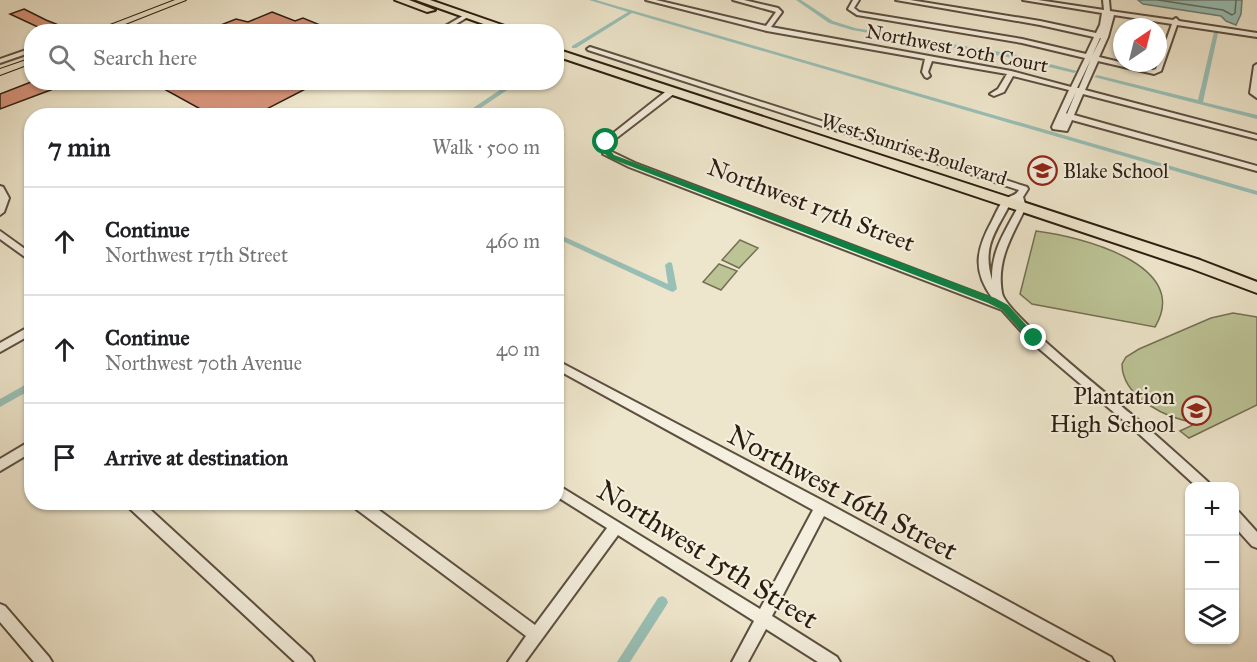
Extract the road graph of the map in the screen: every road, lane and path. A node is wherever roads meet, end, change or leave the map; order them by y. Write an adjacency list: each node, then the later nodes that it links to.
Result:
1 (400, 0): 12 (highway)
2 (421, 0): 12 (highway)
3 (650, 0): 19 (street, Northwest 20th Court)
4 (736, 0): 19 (street)
5 (856, 0): 28 (street)
6 (899, 0): 21 (street)
7 (1026, 0): 11 (street)
8 (1042, 0): 11 (street)
9 (1106, 0): 11 (street)
10 (178, 3): 14 (main road); 15 (main road)
11 (1107, 11): 13 (street); 21 (street)
12 (465, 17): 16 (street); 17 (highway); 18 (highway)
13 (1175, 21): 20 (street); 28 (street)
14 (110, 24)
15 (128, 24)
16 (452, 24)
17 (479, 24)
18 (489, 24)
19 (767, 29): 27 (street, Northwest 20th Court)
20 (1257, 33)
21 (1102, 37): 28 (street)
22 (564, 47): 36 (highway, West Sunrise Boulevard)
23 (590, 49): 36 (street)
24 (24, 53): 29 (street)
25 (564, 55): 36 (highway, West Sunrise Boulevard)
26 (24, 58): 31 (main road)
27 (928, 58): 34 (street, Northwest 20th Court); 35 (street)
28 (1092, 58): 37 (street)
29 (0, 61)
30 (24, 63): 33 (main road)
31 (0, 66)
32 (1257, 71): 39 (street)
33 (0, 72)
34 (1011, 73): 37 (street, Northwest 20th Court); 38 (street)
35 (927, 76)
36 (681, 87): 41 (street); 44 (highway, West Sunrise Boulevard); 44 (street)
37 (1077, 89): 40 (street, Northwest 20th Court); 42 (street)
38 (994, 94)
39 (1257, 96)
40 (1257, 137)
41 (609, 149): 50 (street, Northwest 17th Street); 51 (street, Northwest 17th Street)
42 (1257, 169)
43 (0, 189): 45 (street)
44 (1018, 198): 48 (highway, West Sunrise Boulevard); 49 (highway, West Sunrise Boulevard); 50 (street); 50 (street)
45 (2, 208)
46 (0, 234): 47 (street)
47 (24, 253)
48 (1257, 276)
49 (1257, 288)
50 (997, 295): 51 (street)
51 (1005, 307): 57 (street)
52 (24, 334): 53 (street)
53 (0, 348)
54 (564, 368): 59 (street, Northwest 16th Street)
55 (24, 450): 56 (street)
56 (0, 466)
57 (1200, 482)
58 (564, 494): 63 (street, Northwest 15th Street)
59 (822, 507): 66 (street); 73 (street, Northwest 16th Street)
60 (141, 510): 69 (street)
61 (368, 510): 67 (street)
62 (1239, 522): 64 (street)
63 (616, 527): 66 (street, Northwest 15th Street); 67 (street)
64 (1257, 543)
65 (0, 611): 68 (street)
66 (763, 619): 71 (street); 72 (street, Northwest 15th Street)
67 (536, 635): 70 (street)
68 (44, 662)
69 (306, 662)
70 (516, 662)
71 (740, 662)
72 (832, 662)
73 (1106, 662)

